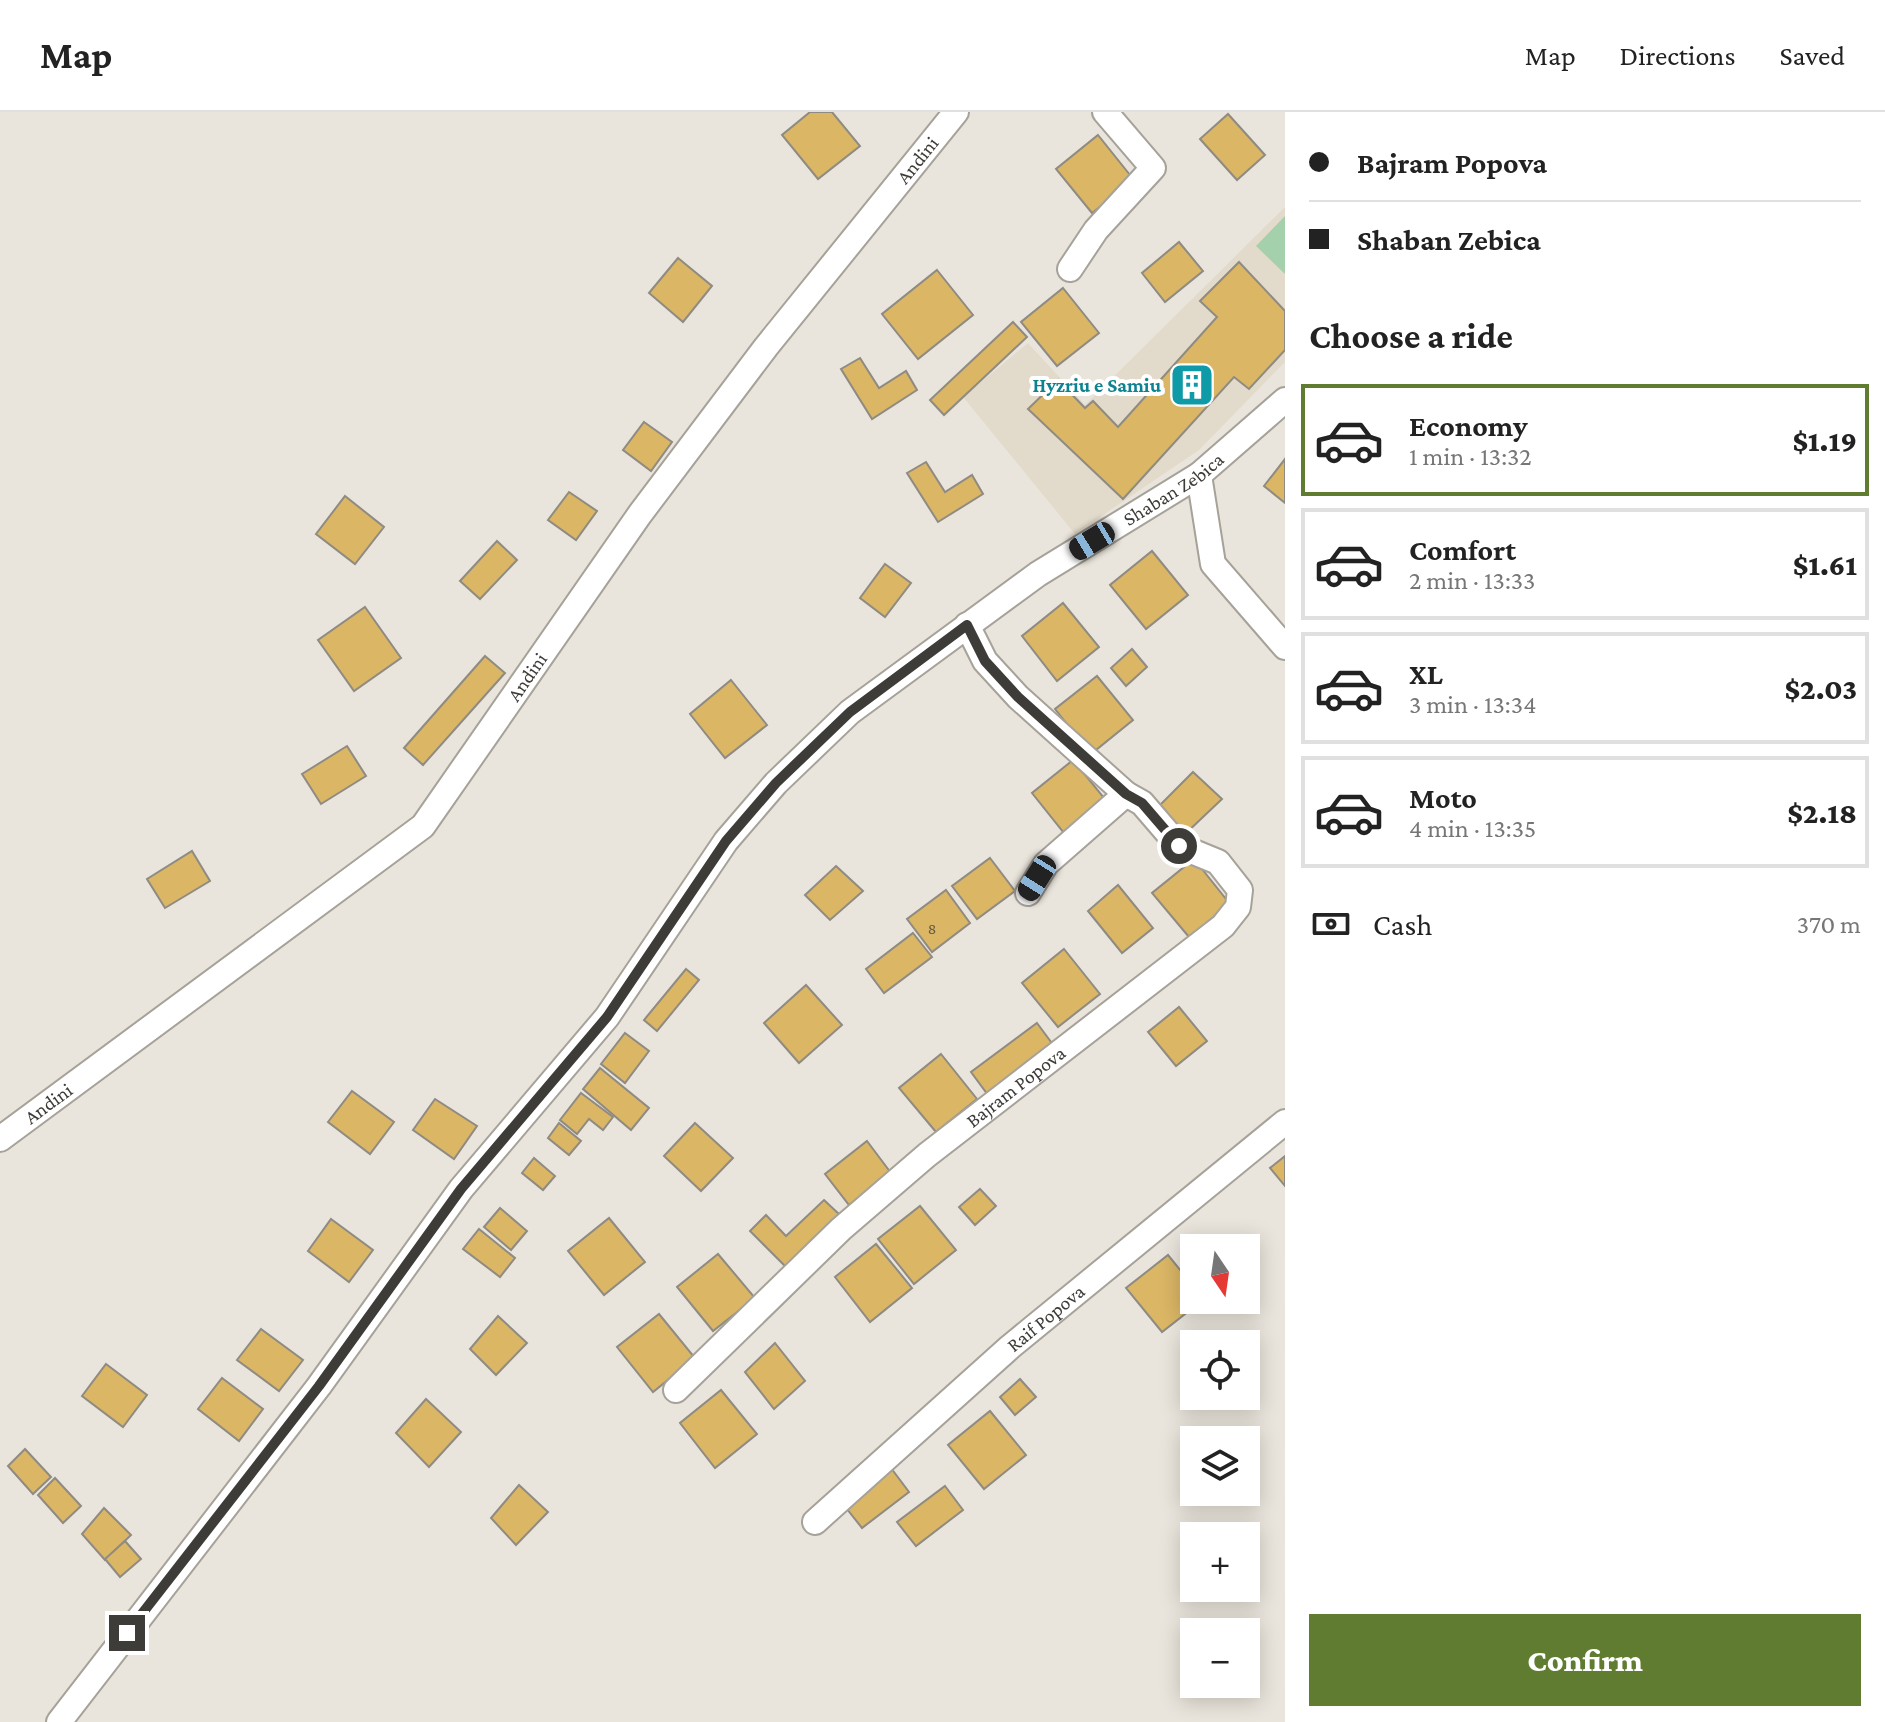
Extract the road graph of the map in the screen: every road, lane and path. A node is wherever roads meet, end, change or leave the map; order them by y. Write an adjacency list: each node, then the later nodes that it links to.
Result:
1 (956, 112): 11 (street, Andini)
2 (1105, 112): 3 (street)
3 (1070, 269)
4 (1285, 400): 5 (street, Shaban Zebica)
5 (1199, 475): 6 (street, Shaban Zebica); 7 (street)
6 (967, 625): 8 (street, Bajram Popova); 14 (street, Shaban Zebica)
7 (1285, 647)
8 (1126, 794): 9 (street); 12 (street, Bajram Popova)
9 (1028, 893)
10 (1285, 1122): 13 (street, Raif Popova)
11 (0, 1139)
12 (676, 1390)
13 (815, 1522)
14 (59, 1722)

